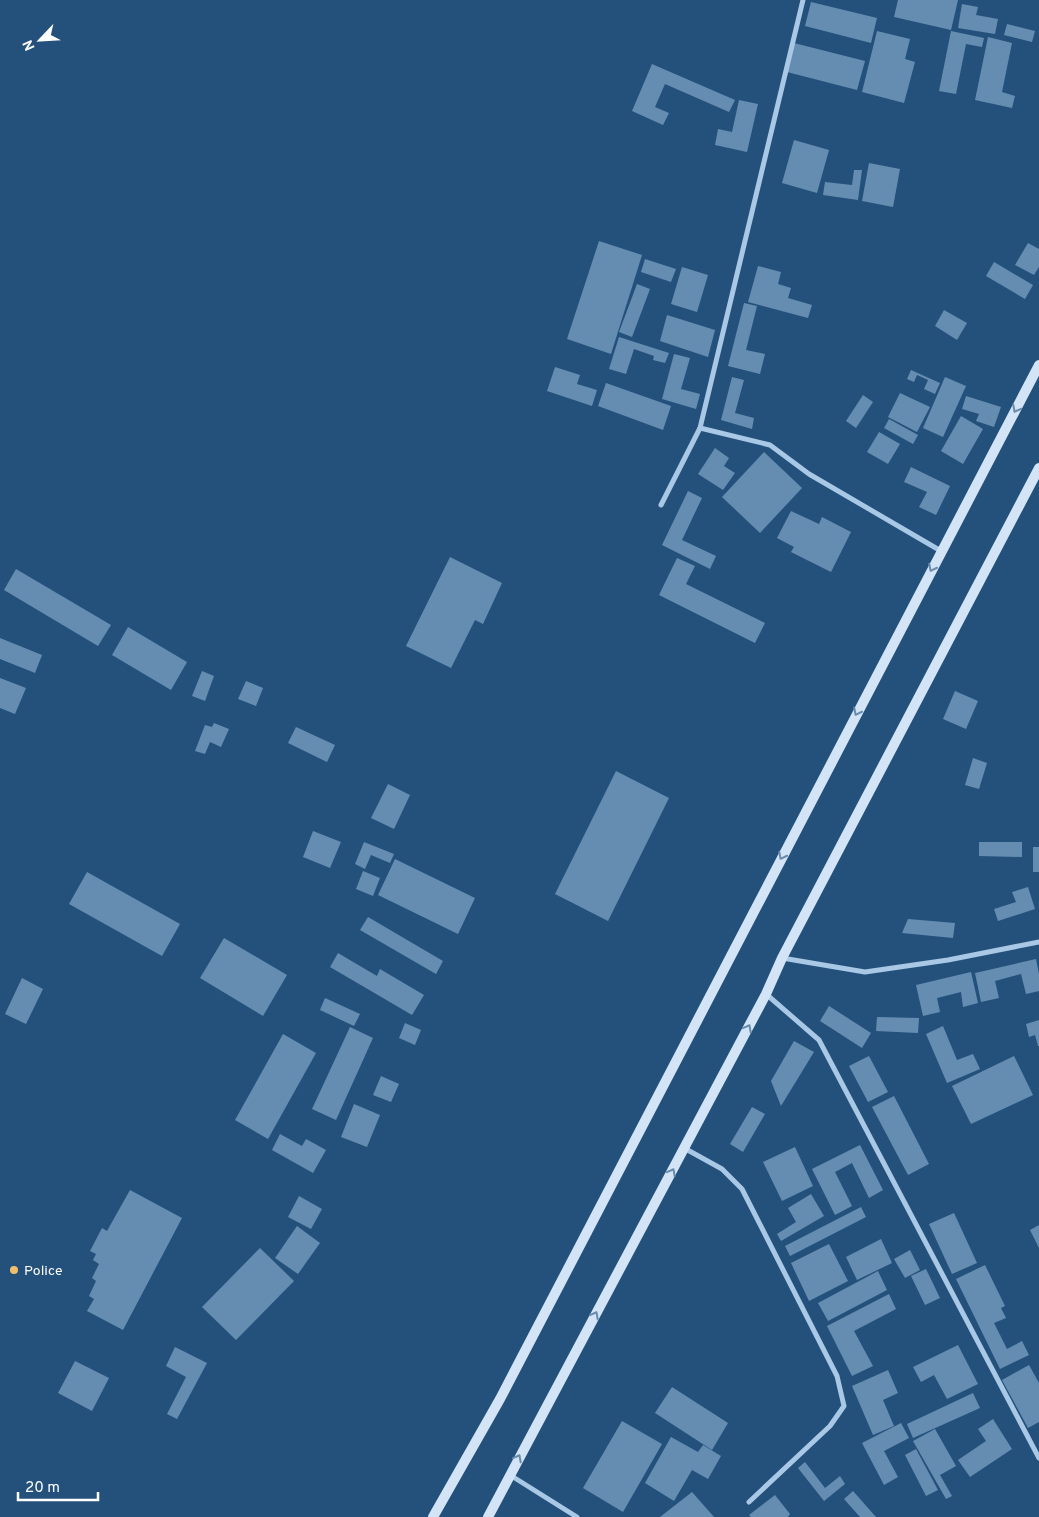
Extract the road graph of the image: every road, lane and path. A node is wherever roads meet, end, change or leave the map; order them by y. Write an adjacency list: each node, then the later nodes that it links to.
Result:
1 (803, 0): 3 (street)
2 (1039, 366): 6 (main road, one-way to 6)
3 (700, 428): 5 (street); 6 (street)
4 (1039, 468): 8 (main road)
5 (661, 506)
6 (941, 551): 14 (main road, one-way to 14)
7 (1039, 942): 8 (street)
8 (782, 958): 9 (main road)
9 (766, 994): 10 (main road, one-way to 9); 11 (street)
10 (684, 1148): 12 (main road, one-way to 10); 13 (street)
11 (1039, 1458)
12 (509, 1474): 15 (main road); 16 (street)
13 (749, 1502)
14 (433, 1517)
15 (488, 1517)
16 (577, 1517)

